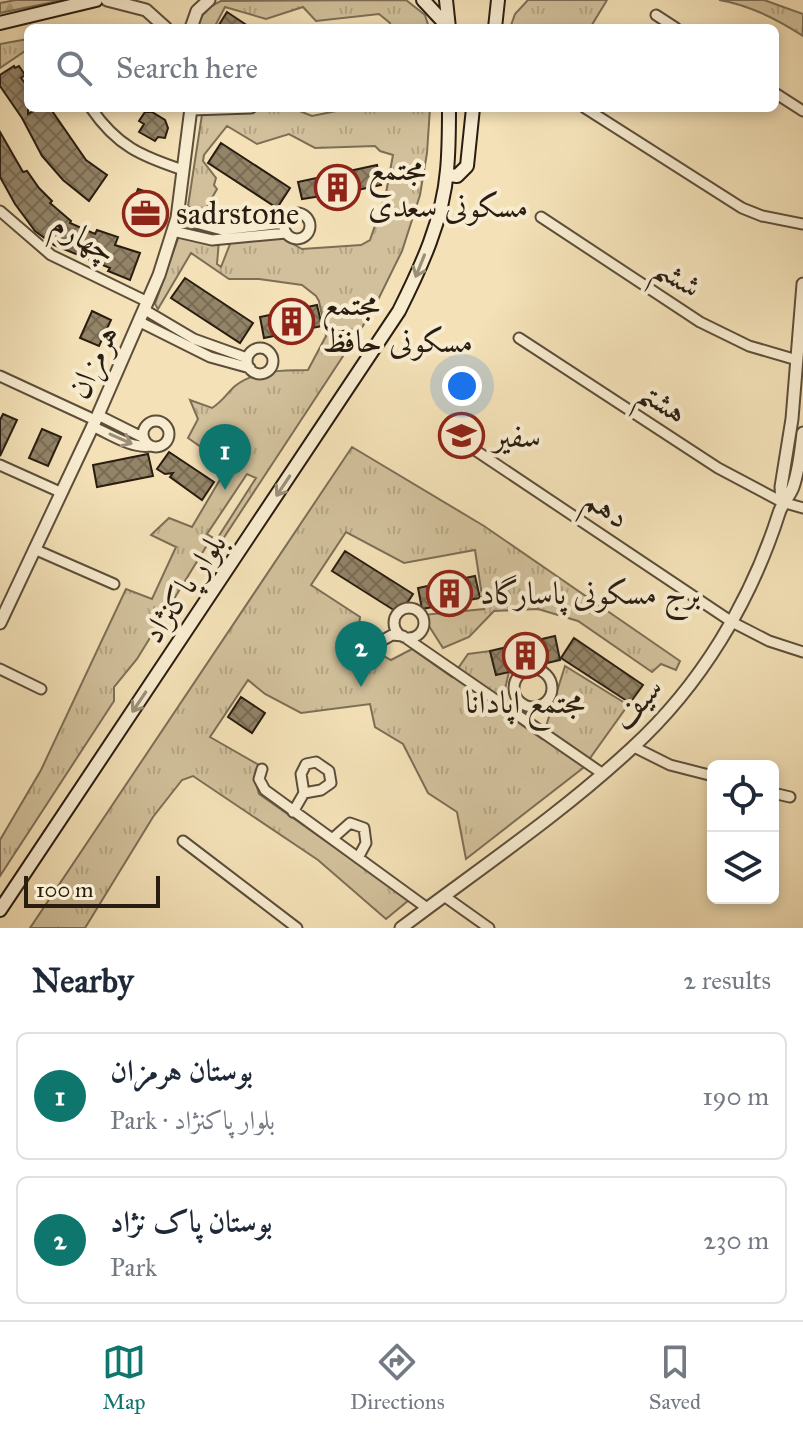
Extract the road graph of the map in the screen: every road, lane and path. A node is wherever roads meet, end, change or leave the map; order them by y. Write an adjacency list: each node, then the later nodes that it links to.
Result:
1 (96, 0): 8 (main road)
2 (107, 0): 9 (street)
3 (209, 0): 10 (street)
4 (423, 0): 11 (main road)
5 (446, 0): 12 (main road)
6 (498, 0): 13 (main road)
7 (656, 15): 14 (street)
8 (0, 23)
9 (162, 24)
10 (192, 24)
11 (445, 24)
12 (449, 24)
13 (495, 24)
14 (670, 24)
15 (779, 96): 16 (street)
16 (803, 111)
17 (94, 112): 22 (street)
18 (191, 112): 22 (street, هرمزان)
19 (449, 112): 23 (main road, بلوار پاکنژاد)
20 (473, 112): 23 (main road)
21 (591, 112): 27 (street)
22 (183, 170): 26 (street, هرمزان)
23 (447, 171): 68 (main road, بلوار پاکنژاد, one-way to 68)
24 (0, 211): 32 (street, چهارم)
25 (541, 217): 34 (street, ششم)
26 (177, 218): 29 (street, هرمزان); 30 (street)
27 (803, 224)
28 (285, 228): 30 (street)
29 (173, 231): 30 (street); 32 (street, هرمزان)
30 (222, 235)
31 (803, 284): 34 (street)
32 (145, 311): 35 (street, چهارم); 37 (street, هرمزان)
33 (519, 338): 43 (street, هشتم)
34 (800, 360): 43 (street)
35 (248, 363)
36 (0, 376): 37 (street)
37 (95, 420): 40 (street); 42 (street, هرمزان)
38 (803, 433): 43 (street, سیف)
39 (454, 436): 47 (street, دهم)
40 (147, 442)
41 (0, 465): 42 (street)
42 (60, 492): 45 (street, هرمزان)
43 (782, 502): 44 (street, هشتم); 47 (street, سیف)
44 (803, 508)
45 (34, 549): 46 (street); 48 (street, هرمزان)
46 (114, 584)
47 (732, 622): 50 (street, دهم); 55 (street, سیف)
48 (0, 623)
49 (357, 632): 54 (street)
50 (803, 652)
51 (0, 669): 52 (street)
52 (41, 689)
53 (534, 706): 53 (street); 54 (street)
54 (531, 723): 57 (street)
55 (634, 747): 57 (street, سیف); 58 (street)
56 (262, 769): 62 (street)
57 (603, 774): 66 (street, سیف)
58 (707, 774)
59 (304, 793): 62 (street)
60 (779, 794): 61 (street)
61 (790, 797)
62 (293, 812): 63 (street)
63 (332, 839): 65 (street); 65 (street)
64 (183, 841): 69 (street)
65 (358, 858): 67 (street)
66 (444, 896): 67 (street, سیف); 71 (street)
67 (427, 908): 70 (street, سیف)
68 (0, 910)
69 (297, 928)
70 (401, 928)
71 (489, 928)

